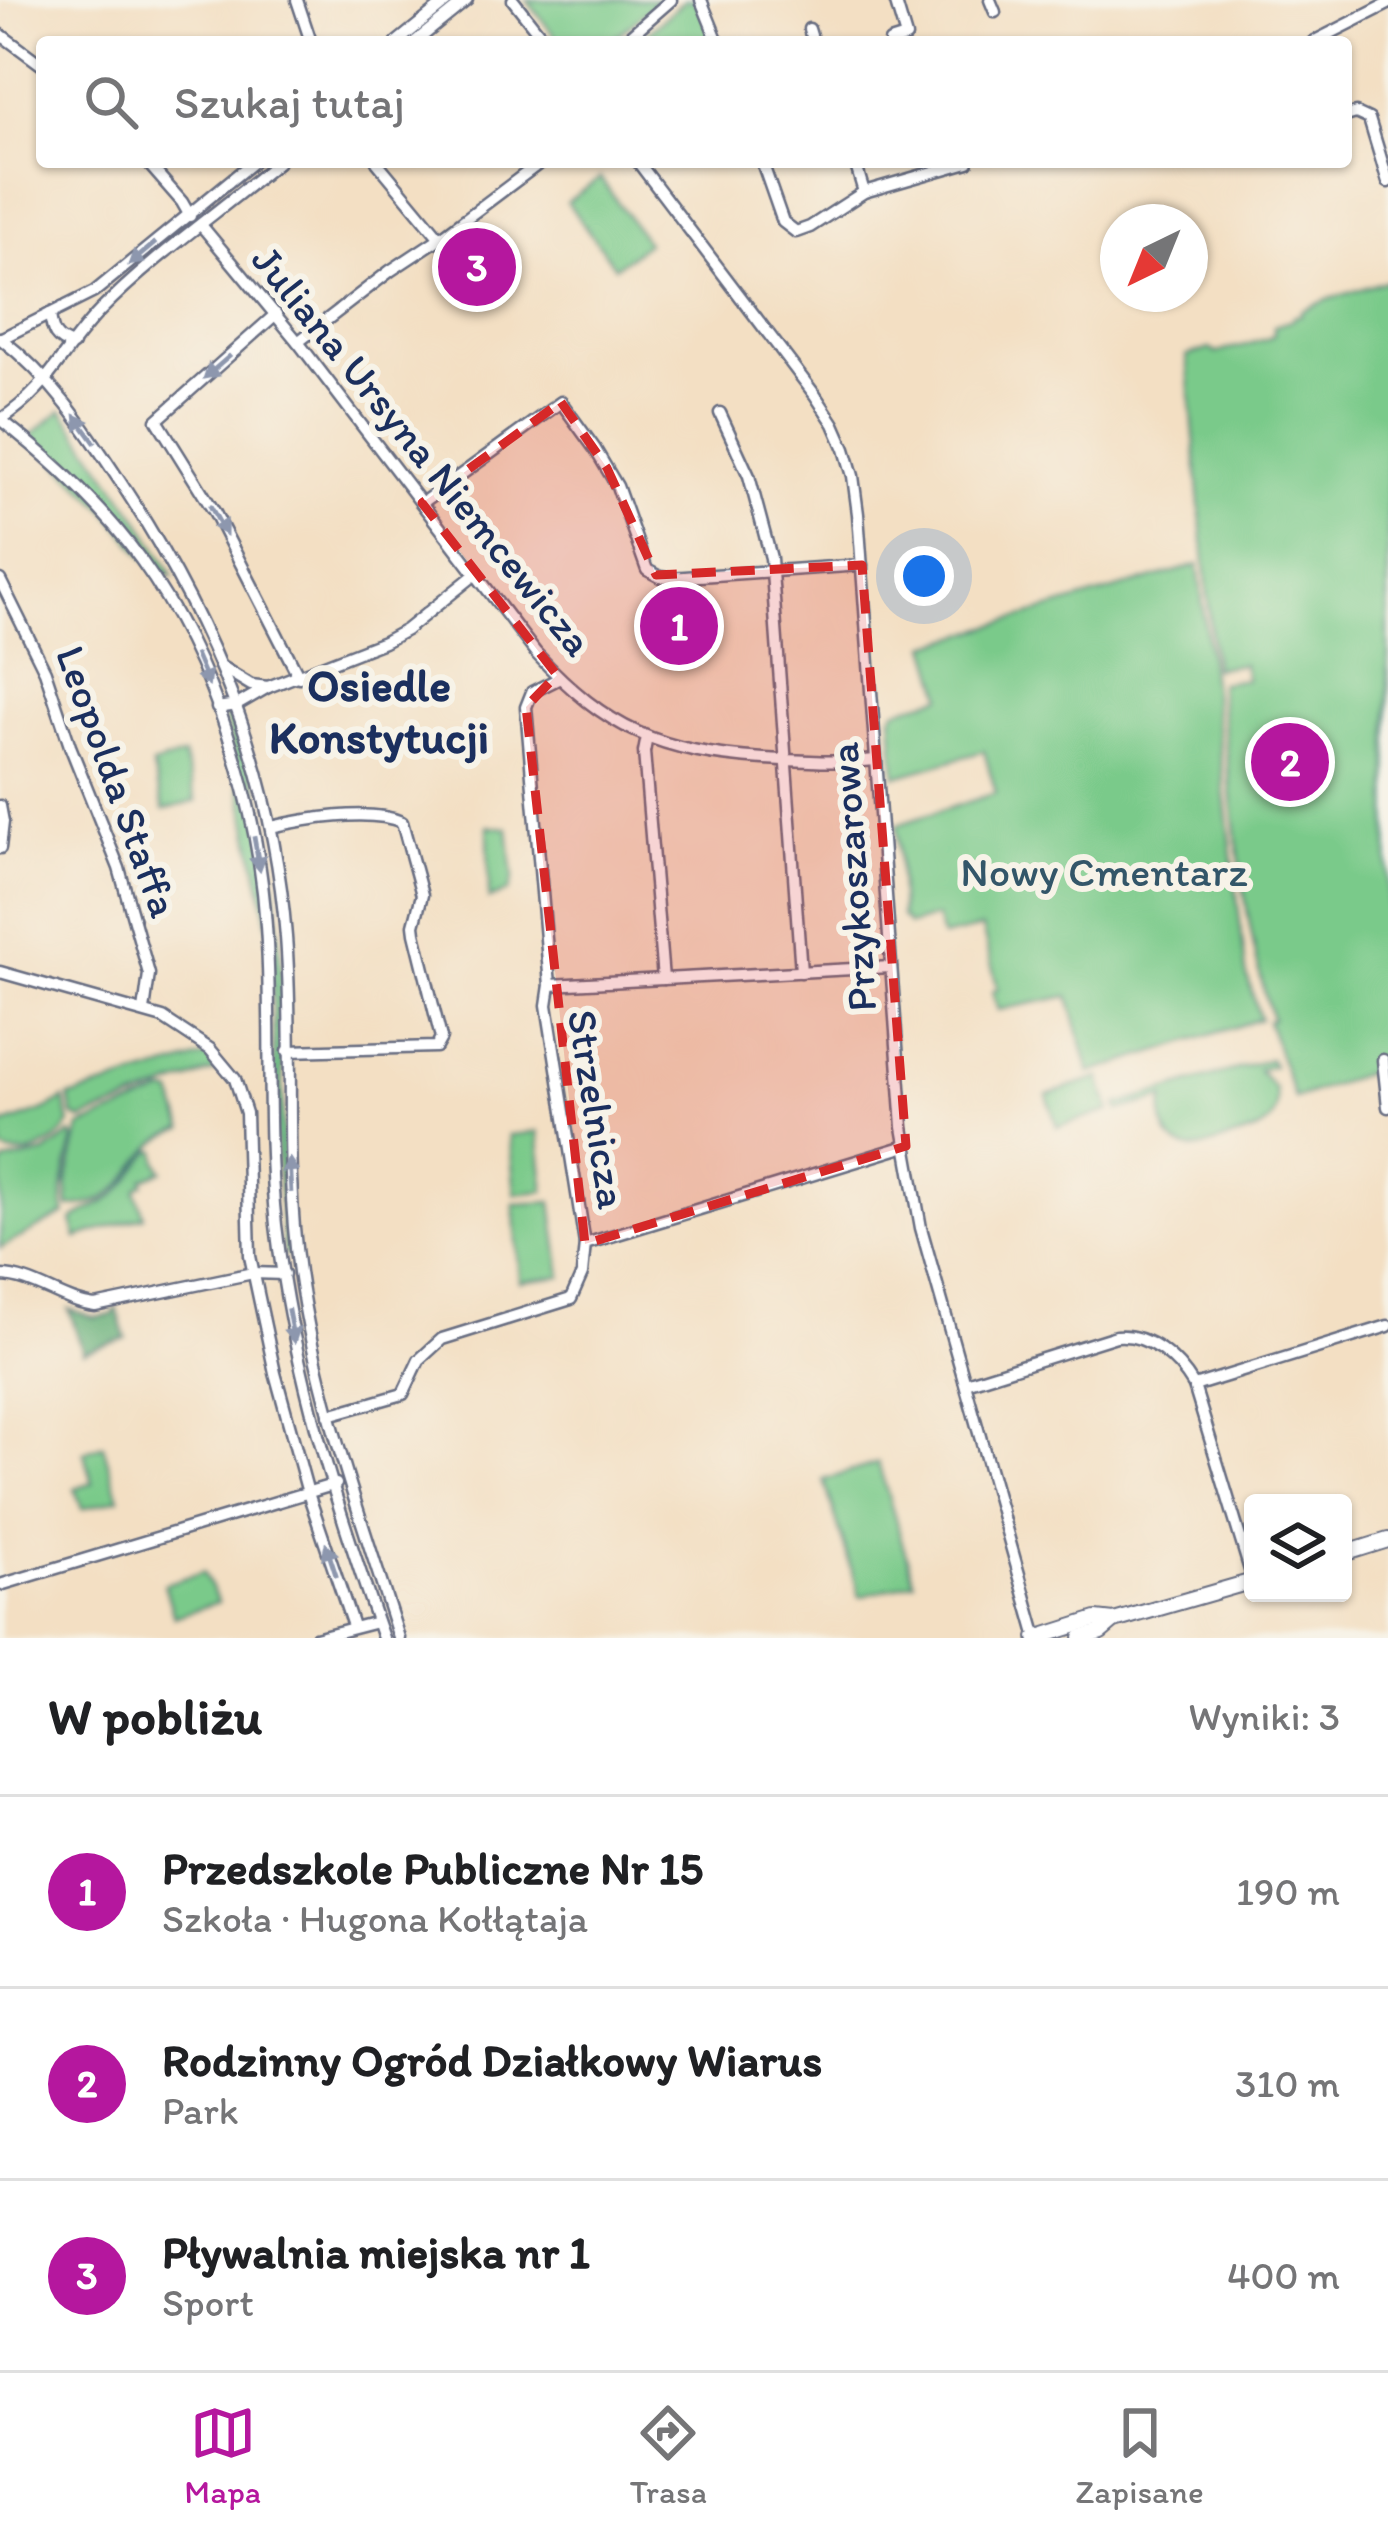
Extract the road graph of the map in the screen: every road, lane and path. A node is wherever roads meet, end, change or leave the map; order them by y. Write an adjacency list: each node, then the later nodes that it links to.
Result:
1 (297, 0): 10 (street)
2 (449, 0): 11 (street)
3 (467, 0): 12 (street)
4 (513, 0): 13 (street)
5 (670, 0): 14 (street)
6 (700, 0): 15 (street)
7 (895, 0): 16 (street)
8 (1388, 4): 17 (street)
9 (0, 34): 18 (street)
10 (309, 36)
11 (404, 36)
12 (422, 36)
13 (541, 36)
14 (630, 36)
15 (715, 36)
16 (906, 36)
17 (1325, 36)
18 (36, 61)
19 (1352, 114): 29 (street)
20 (152, 168): 31 (street)
21 (256, 168): 31 (street)
22 (257, 168): 32 (street)
23 (382, 168): 33 (street)
24 (533, 168): 33 (street)
25 (643, 168): 43 (street, Przykoszarowa)
26 (764, 168): 30 (street)
27 (857, 168): 30 (street)
28 (938, 168): 30 (street)
29 (1388, 182)
30 (864, 192)
31 (189, 214): 32 (street); 34 (street, one-way to 34)
32 (197, 228): 35 (street, Juliana Ursyna Niemcewicza); 38 (street)
33 (440, 238): 37 (street)
34 (50, 314): 36 (street); 38 (street)
35 (276, 314): 37 (street, Juliana Ursyna Niemcewicza); 48 (street, one-way to 48)
36 (0, 338): 39 (street)
37 (298, 342): 42 (street, Juliana Ursyna Niemcewicza)
38 (73, 345): 39 (street)
39 (48, 380): 41 (street); 47 (street, one-way to 39)
40 (720, 413): 44 (street)
41 (0, 420): 52 (street, one-way to 52)
42 (422, 502): 44 (street); 45 (street, Juliana Ursyna Niemcewicza)
43 (862, 565): 44 (street); 55 (street, Przykoszarowa)
44 (773, 570): 54 (street)
45 (477, 573): 48 (street); 49 (street, Juliana Ursyna Niemcewicza)
46 (0, 580): 64 (street, Leopolda Staffa)
47 (223, 668): 50 (street); 51 (street)
48 (299, 677): 50 (street)
49 (560, 678): 53 (street, Juliana Ursyna Niemcewicza); 63 (street, Strzelnicza)
50 (268, 687): 51 (street)
51 (237, 705): 52 (street); 57 (street)
52 (217, 708): 71 (street, one-way to 71)
53 (647, 737): 54 (street, Juliana Ursyna Niemcewicza); 62 (street)
54 (788, 760): 55 (street, Juliana Ursyna Niemcewicza); 61 (street)
55 (876, 760): 59 (street, Przykoszarowa)
56 (0, 806): 58 (street)
57 (271, 827): 65 (street); 65 (street)
58 (0, 848)
59 (891, 967): 61 (street); 68 (street, Przykoszarowa)
60 (0, 972): 64 (street)
61 (801, 972): 62 (street)
62 (663, 980): 63 (street)
63 (550, 985): 69 (street, Strzelnicza)
64 (144, 1011): 72 (street)
65 (288, 1051): 70 (street, one-way to 65)
66 (1383, 1060): 67 (street)
67 (1388, 1107)
68 (906, 1146): 69 (street); 75 (street, Przykoszarowa)
69 (585, 1244): 77 (street)
70 (298, 1266): 71 (street); 77 (street)
71 (281, 1268): 72 (street); 79 (street, one-way to 79)
72 (253, 1274): 73 (street); 80 (street)
73 (0, 1276)
74 (1388, 1326): 76 (street)
75 (966, 1383): 76 (street); 92 (street, Przykoszarowa)
76 (1194, 1385): 82 (street)
77 (328, 1414): 78 (street)
78 (347, 1476): 79 (street); 91 (street)
79 (333, 1485): 80 (street); 86 (street)
80 (308, 1493): 85 (street); 88 (street, one-way to 80)
81 (1388, 1540): 83 (main road)
82 (1244, 1551)
83 (1352, 1551)
84 (1244, 1584): 87 (main road)
85 (0, 1585)
86 (377, 1622): 88 (street); 90 (street)
87 (1114, 1622): 92 (main road); 93 (main road)
88 (353, 1626): 89 (street)
89 (315, 1638)
90 (382, 1638)
91 (400, 1638)
92 (1037, 1638)
93 (1081, 1638)

